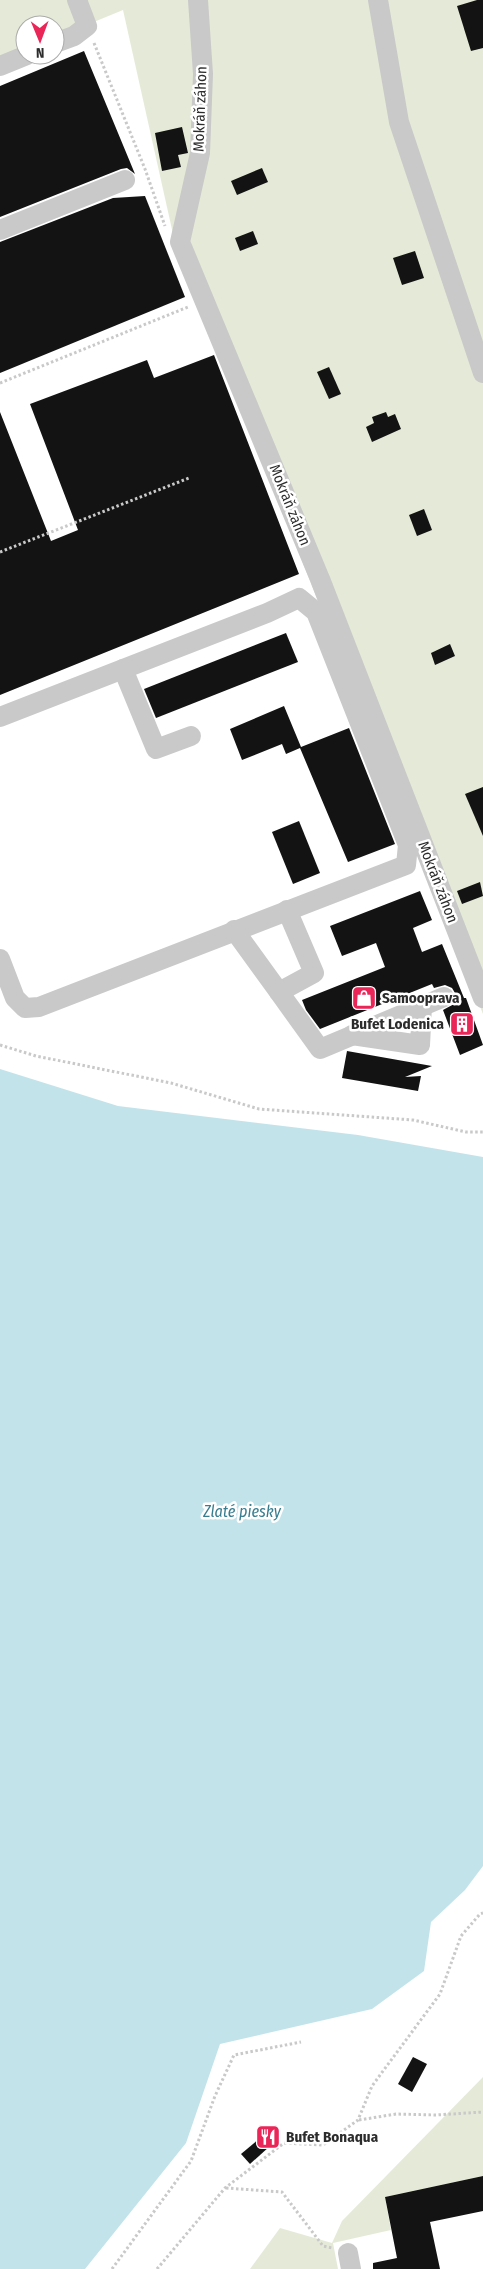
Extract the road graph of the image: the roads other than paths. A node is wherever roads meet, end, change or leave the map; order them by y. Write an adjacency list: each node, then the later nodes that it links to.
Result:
1 (77, 0): 4 (street)
2 (198, 0): 18 (street, Mokráň záhon)
3 (378, 0): 9 (street)
4 (65, 39)
5 (15, 60): 6 (street)
6 (0, 66)
7 (125, 180): 8 (street)
8 (0, 230)
9 (483, 373)
10 (123, 669): 11 (street); 12 (street); 13 (street)
11 (0, 718)
12 (191, 736)
13 (287, 910): 14 (street); 16 (street)
14 (234, 930): 15 (street); 16 (street)
15 (0, 959)
16 (279, 992): 20 (street)
17 (444, 997): 19 (street)
18 (483, 998)
19 (422, 1006): 20 (street); 20 (street)
20 (352, 1035)

